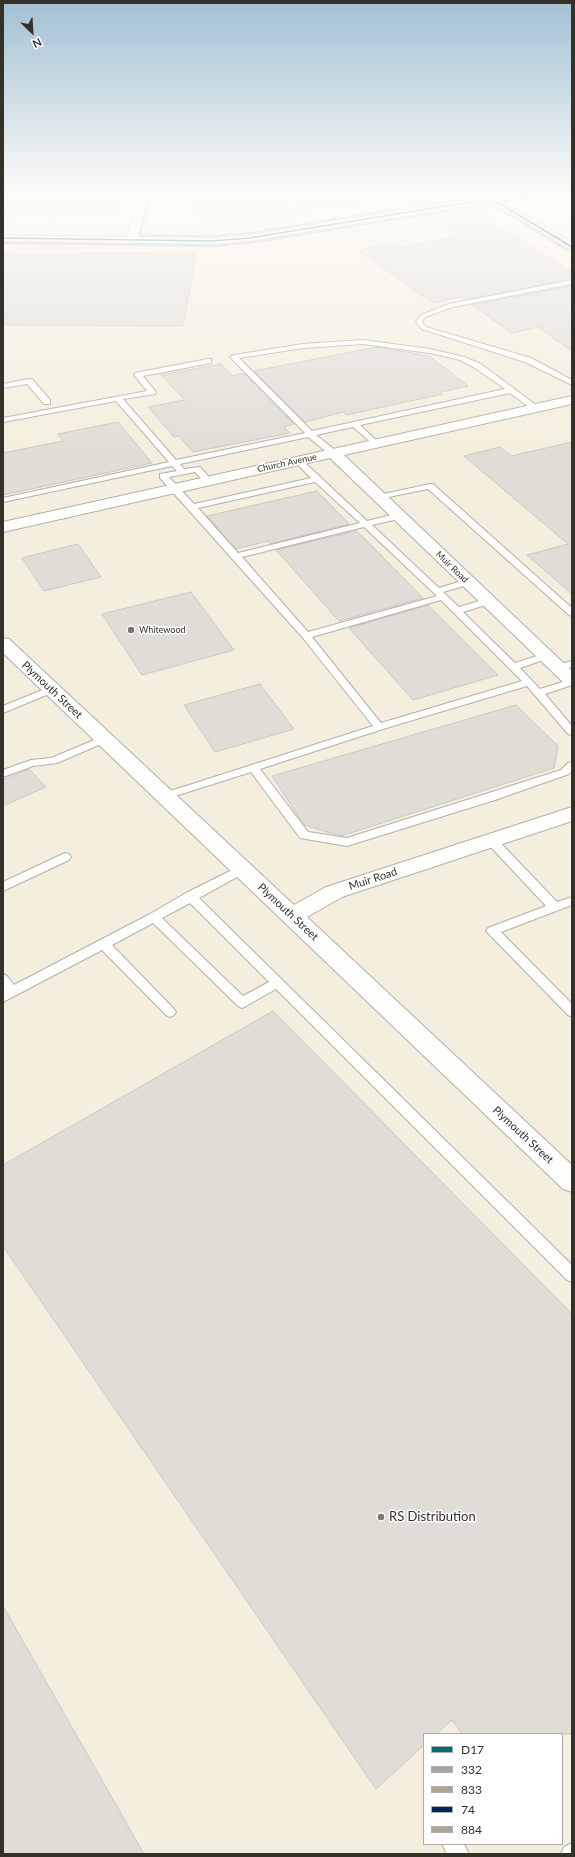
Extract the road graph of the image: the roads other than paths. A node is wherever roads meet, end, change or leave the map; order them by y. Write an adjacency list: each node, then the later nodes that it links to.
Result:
1 (572, 282): 3 (lane)
2 (208, 361): 6 (lane)
3 (572, 383)
4 (3, 386): 8 (lane)
5 (512, 390): 9 (lane); 11 (lane); 12 (lane)
6 (118, 398): 10 (lane); 16 (lane)
7 (572, 400): 9 (street, Church Avenue)
8 (47, 402)
9 (536, 408): 13 (street, Church Avenue)
10 (3, 420)
11 (354, 424): 12 (lane); 13 (lane)
12 (310, 434): 14 (lane); 16 (lane)
13 (375, 444): 14 (street, Church Avenue)
14 (333, 453): 15 (street, Church Avenue); 21 (street, Muir Road)
15 (298, 461): 18 (lane); 19 (street, Church Avenue)
16 (175, 462): 17 (lane); 22 (lane)
17 (182, 472): 19 (lane); 20 (lane)
18 (316, 479): 23 (lane); 25 (lane)
19 (208, 481): 20 (street, Church Avenue)
20 (175, 489): 23 (lane); 26 (street, Church Avenue)
21 (379, 497): 24 (street, Muir Road); 32 (lane)
22 (3, 500)
23 (192, 507): 27 (lane)
24 (399, 516): 25 (lane); 28 (street, Muir Road)
25 (366, 524): 27 (lane); 29 (lane)
26 (3, 527)
27 (236, 556): 33 (lane)
28 (468, 582): 29 (lane); 30 (street, Muir Road)
29 (440, 594): 31 (lane); 33 (lane)
30 (488, 601): 31 (lane); 35 (street, Muir Road)
31 (456, 611): 37 (lane)
32 (572, 613)
33 (306, 636): 43 (lane)
34 (3, 643): 40 (street, Plymouth Street)
35 (546, 656): 36 (street, Muir Road); 37 (lane)
36 (565, 666): 39 (street, Muir Road)
37 (512, 667): 38 (lane)
38 (529, 682): 41 (lane); 43 (lane)
39 (572, 682): 41 (lane)
40 (52, 689): 42 (lane); 45 (street, Plymouth Street)
41 (538, 693): 44 (lane)
42 (3, 710)
43 (379, 727): 47 (lane)
44 (572, 732)
45 (104, 739): 48 (lane); 49 (street, Plymouth Street)
46 (572, 765): 47 (lane)
47 (254, 768): 49 (lane)
48 (3, 774)
49 (165, 796): 53 (street, Plymouth Street)
50 (572, 814): 51 (street, Muir Road)
51 (491, 840): 57 (lane); 58 (street, Muir Road)
52 (65, 857): 54 (lane)
53 (242, 869): 55 (lane); 58 (street, Plymouth Street)
54 (3, 887)
55 (190, 896): 59 (lane); 62 (lane)
56 (572, 901): 57 (lane)
57 (555, 908): 65 (lane)
58 (292, 916): 66 (street, Plymouth Street)
59 (154, 917): 60 (lane); 62 (lane)
60 (104, 944): 63 (lane); 64 (lane)
61 (3, 979): 63 (lane)
62 (277, 983): 67 (lane)
63 (8, 994)
64 (170, 1012)
65 (572, 1012)
66 (572, 1181)
67 (572, 1275)
68 (453, 1845): 69 (lane)
69 (459, 1854)

